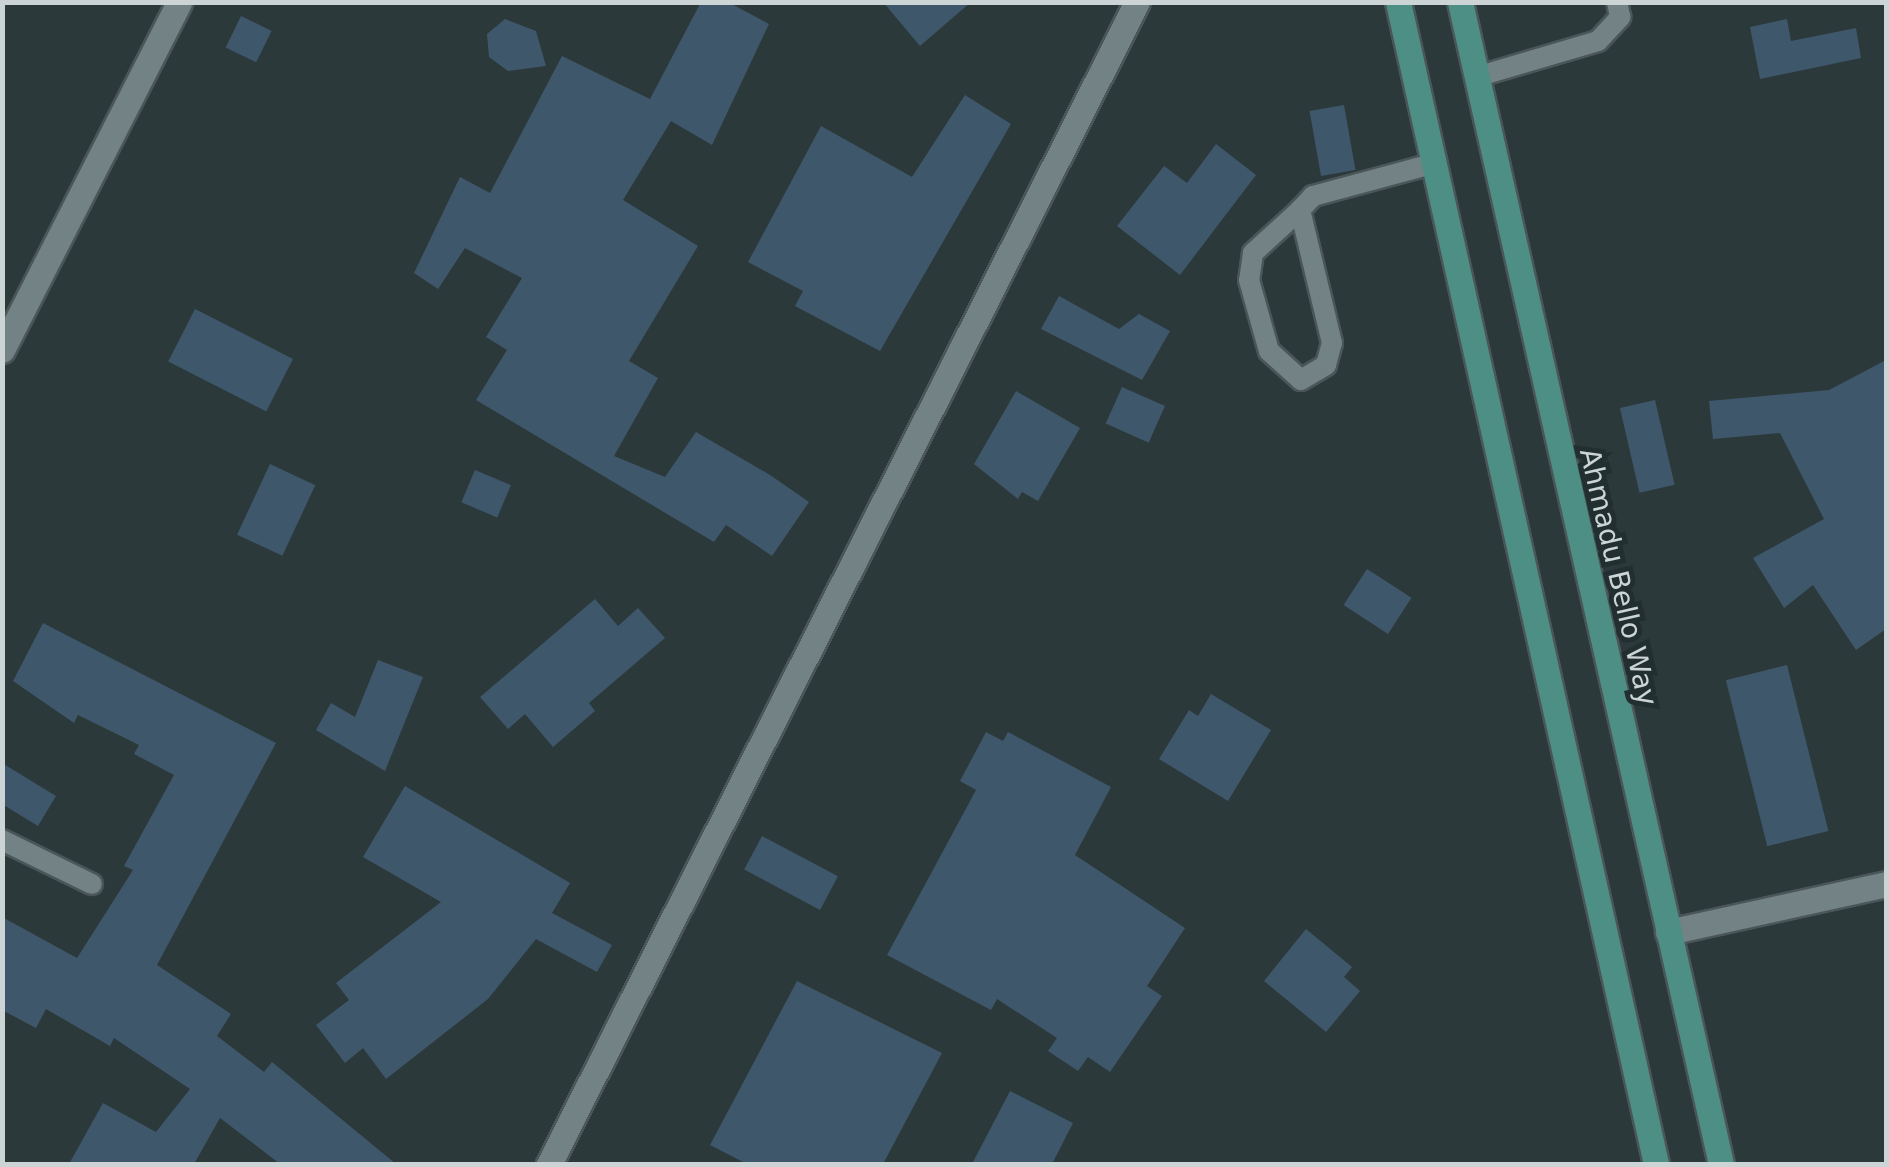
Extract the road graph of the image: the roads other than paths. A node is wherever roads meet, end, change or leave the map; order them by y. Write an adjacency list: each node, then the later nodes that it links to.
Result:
1 (179, 2): 9 (street)
2 (1137, 2): 14 (street)
3 (1398, 2): 7 (main road)
4 (1460, 2): 6 (main road, Ahmadu Bello Way)
5 (1618, 2): 6 (lane)
6 (1476, 78): 13 (main road, Ahmadu Bello Way)
7 (1435, 163): 8 (lane); 15 (main road)
8 (1300, 210): 8 (lane)
9 (2, 350)
10 (2, 840): 11 (lane)
11 (92, 884)
12 (1886, 884): 13 (street)
13 (1668, 932): 16 (main road, Ahmadu Bello Way)
14 (549, 1164)
15 (1656, 1164)
16 (1721, 1164)

